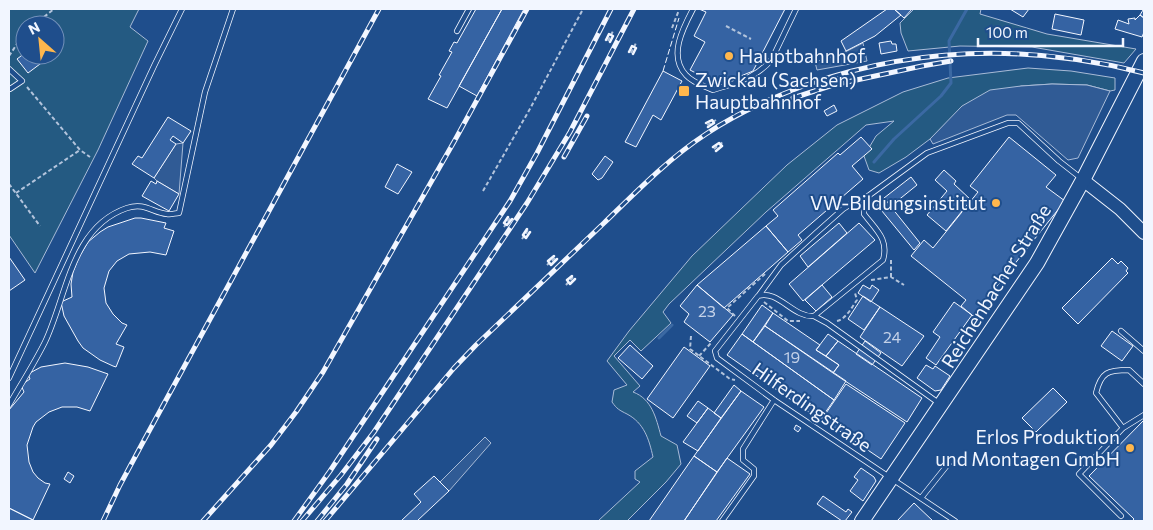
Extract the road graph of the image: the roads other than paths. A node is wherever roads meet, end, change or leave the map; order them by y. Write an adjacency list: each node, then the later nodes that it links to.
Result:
1 (182, 9): 17 (lane)
2 (233, 9): 21 (lane)
3 (469, 9): 6 (lane)
4 (693, 9): 5 (lane)
5 (796, 9)
6 (457, 31)
7 (1144, 61): 10 (main road, Reichenbacher Straße)
8 (9, 69): 9 (lane)
9 (9, 88)
10 (1083, 180): 11 (lane); 12 (main road); 20 (main road, Reichenbacher Straße)
11 (864, 200): 13 (lane); 14 (lane)
12 (1144, 233)
13 (758, 296): 14 (lane); 19 (lane, Hilferdingstraße)
14 (814, 316): 20 (lane)
15 (1121, 331): 16 (lane)
16 (1144, 351)
17 (9, 378)
18 (1144, 384): 23 (lane)
19 (774, 400): 25 (lane, Hilferdingstraße); 28 (lane)
20 (942, 404): 25 (main road, Reichenbacher Straße)
21 (9, 405)
22 (1144, 415): 23 (lane)
23 (1123, 428): 27 (lane)
24 (953, 458): 26 (lane)
25 (890, 479): 26 (lane, Hilferdingstraße); 29 (main road, Reichenbacher Straße)
26 (921, 498): 30 (lane, Hilferdingstraße)
27 (1121, 516)
28 (722, 521)
29 (862, 521)
30 (955, 521)

